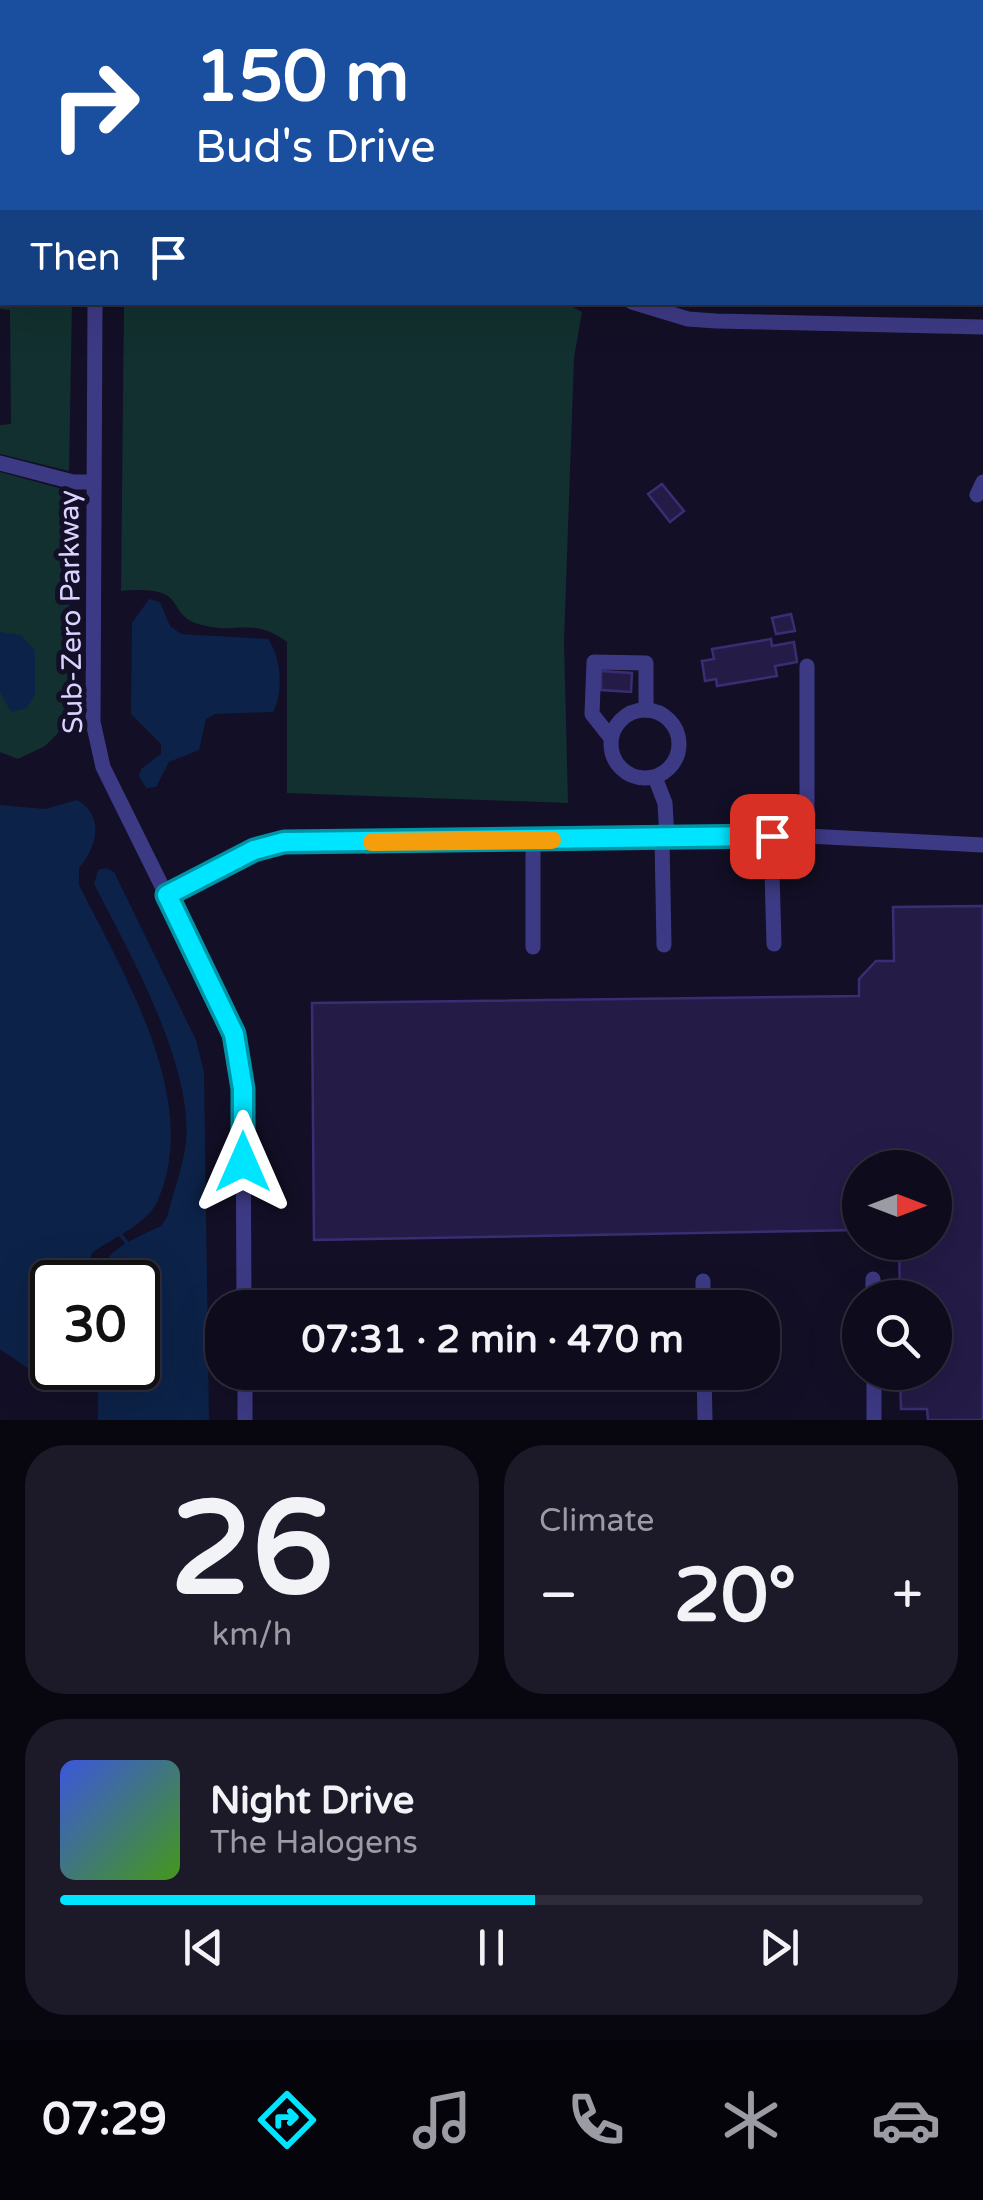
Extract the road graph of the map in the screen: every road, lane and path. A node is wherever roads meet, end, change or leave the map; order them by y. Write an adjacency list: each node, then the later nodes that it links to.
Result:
1 (95, 305): 5 (street, Sub-Zero Parkway)
2 (642, 305): 3 (street)
3 (983, 327)
4 (0, 463): 5 (street)
5 (93, 482): 15 (street, Sub-Zero Parkway)
6 (807, 666): 11 (street)
7 (646, 710): 8 (street); 8 (street); 9 (street)
8 (612, 738): 9 (street)
9 (656, 780): 12 (street)
10 (772, 836): 11 (street); 12 (street); 16 (street)
11 (808, 836): 14 (street)
12 (664, 839): 13 (street); 17 (street)
13 (532, 841): 15 (street); 18 (street)
14 (983, 845)
15 (167, 895): 20 (street, Sub-Zero Parkway)
16 (774, 944)
17 (664, 945)
18 (534, 946)
19 (703, 1281): 21 (street)
20 (244, 1290)
21 (703, 1290)
22 (245, 1390): 25 (street)
23 (704, 1390): 26 (street)
24 (874, 1390): 27 (street)
25 (246, 1420)
26 (705, 1420)
27 (874, 1420)

